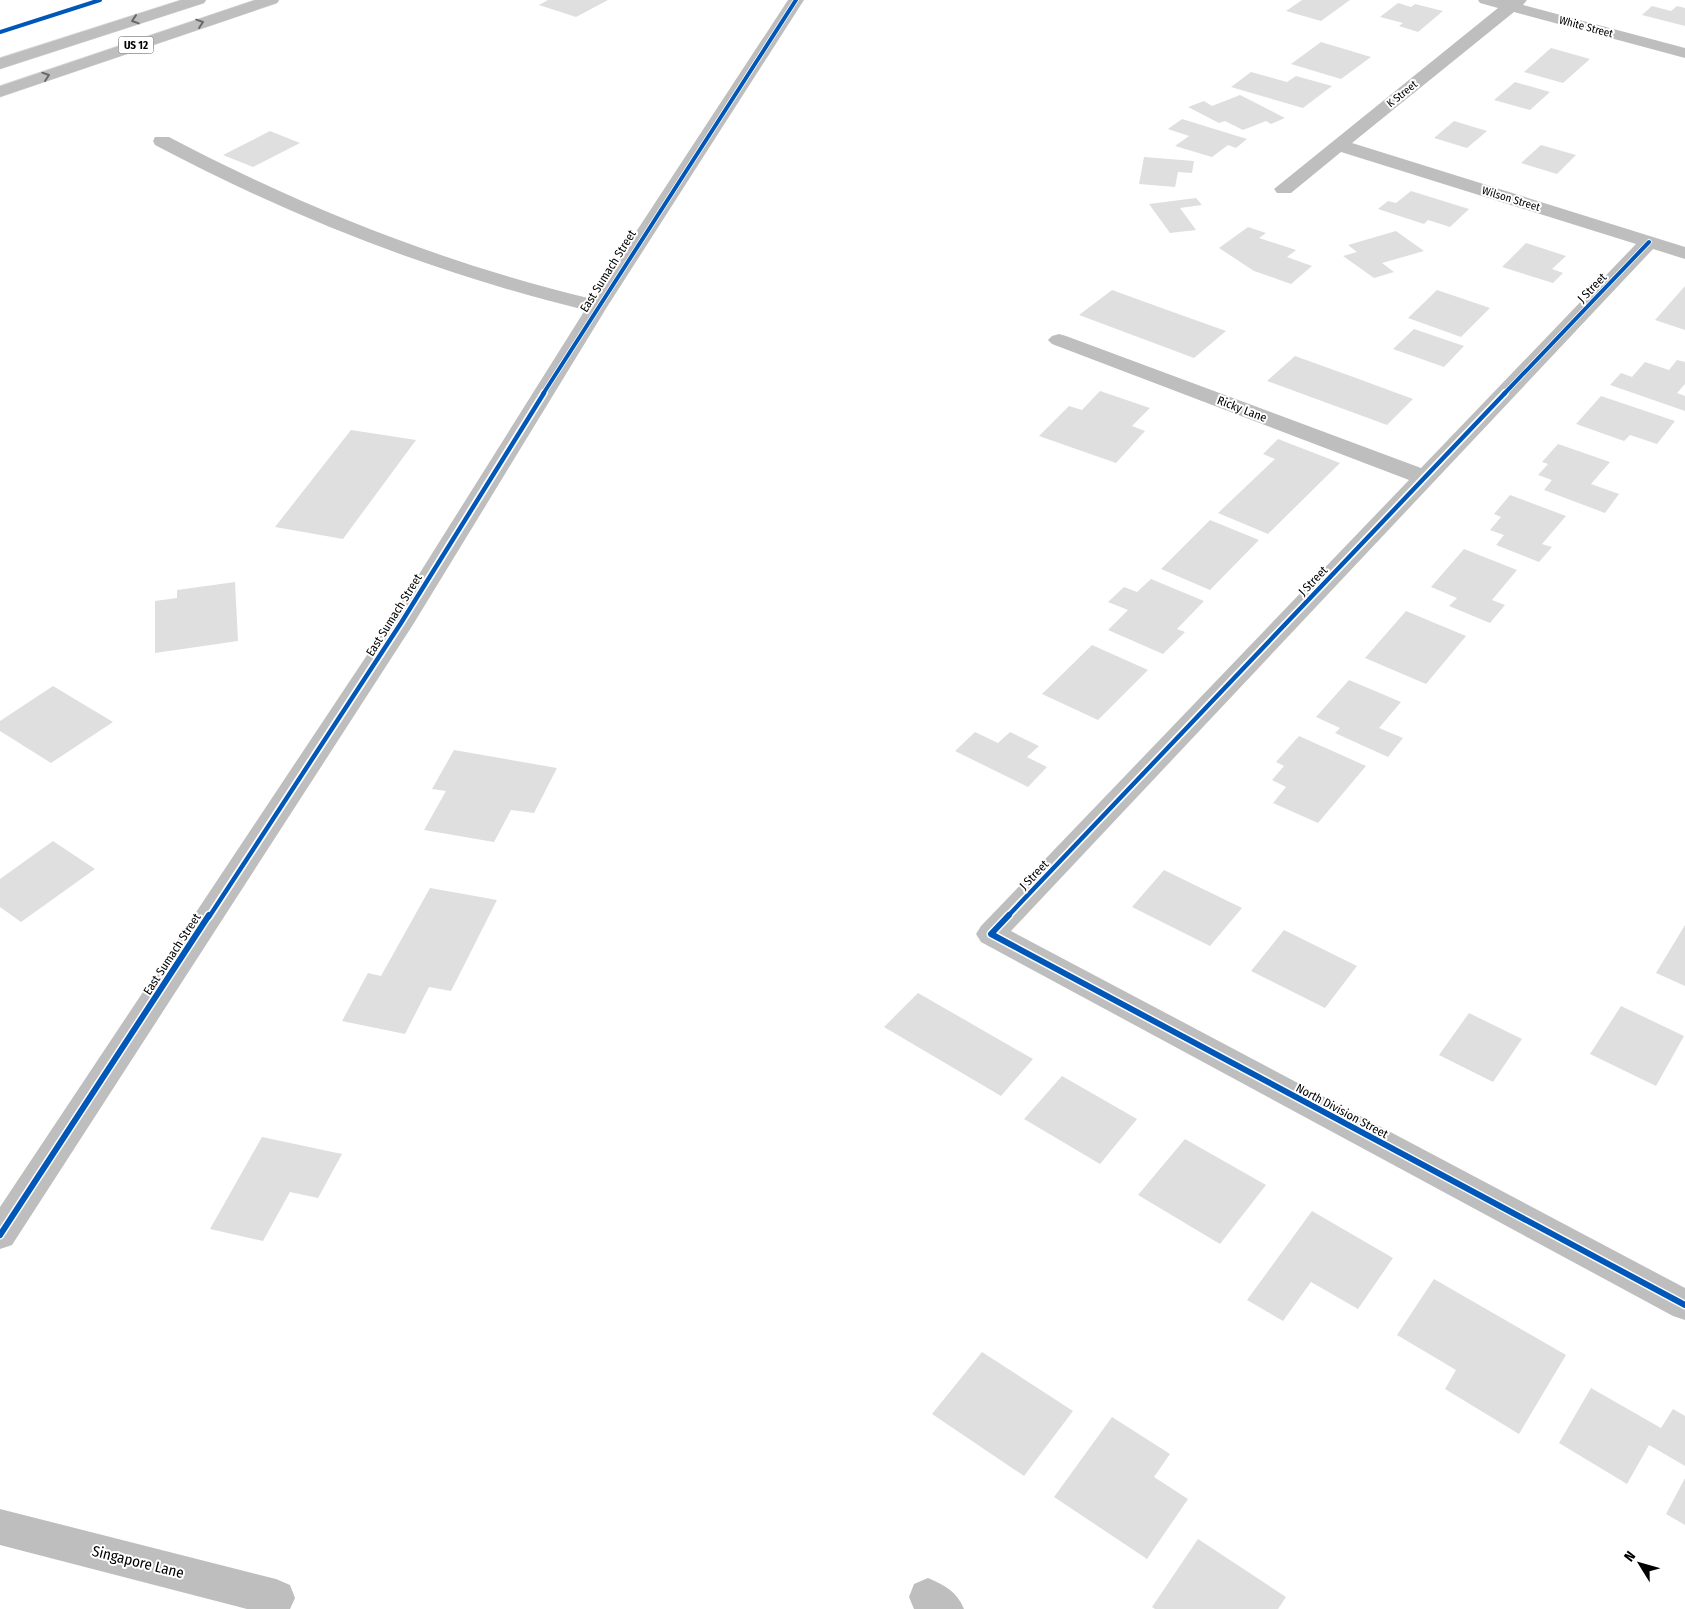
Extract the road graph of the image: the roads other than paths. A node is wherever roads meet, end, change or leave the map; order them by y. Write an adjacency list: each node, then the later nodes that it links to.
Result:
1 (198, 0): 7 (main road, US 12, one-way to 7)
2 (272, 0): 8 (main road, US 12, one-way to 2)
3 (796, 0): 14 (main road, East Sumach Street)
4 (1486, 0): 5 (main road, White Street)
5 (1515, 3): 6 (main road, White Street); 10 (main road, K Street)
6 (1685, 53)
7 (0, 64)
8 (0, 92)
9 (162, 141): 14 (main road)
10 (1338, 146): 11 (main road, K Street); 12 (main road, Wilson Street)
11 (1284, 188)
12 (1649, 242): 13 (main road, Wilson Street); 16 (main road, J Street)
13 (1685, 253)
14 (597, 307): 18 (main road, East Sumach Street)
15 (1059, 340): 16 (main road, Ricky Lane)
16 (1425, 478): 17 (main road, J Street)
17 (990, 934): 19 (main road, North Division Street)
18 (0, 1234)
19 (1681, 1294)
20 (0, 1527): 21 (main road, Singapore Lane)
21 (276, 1598)

